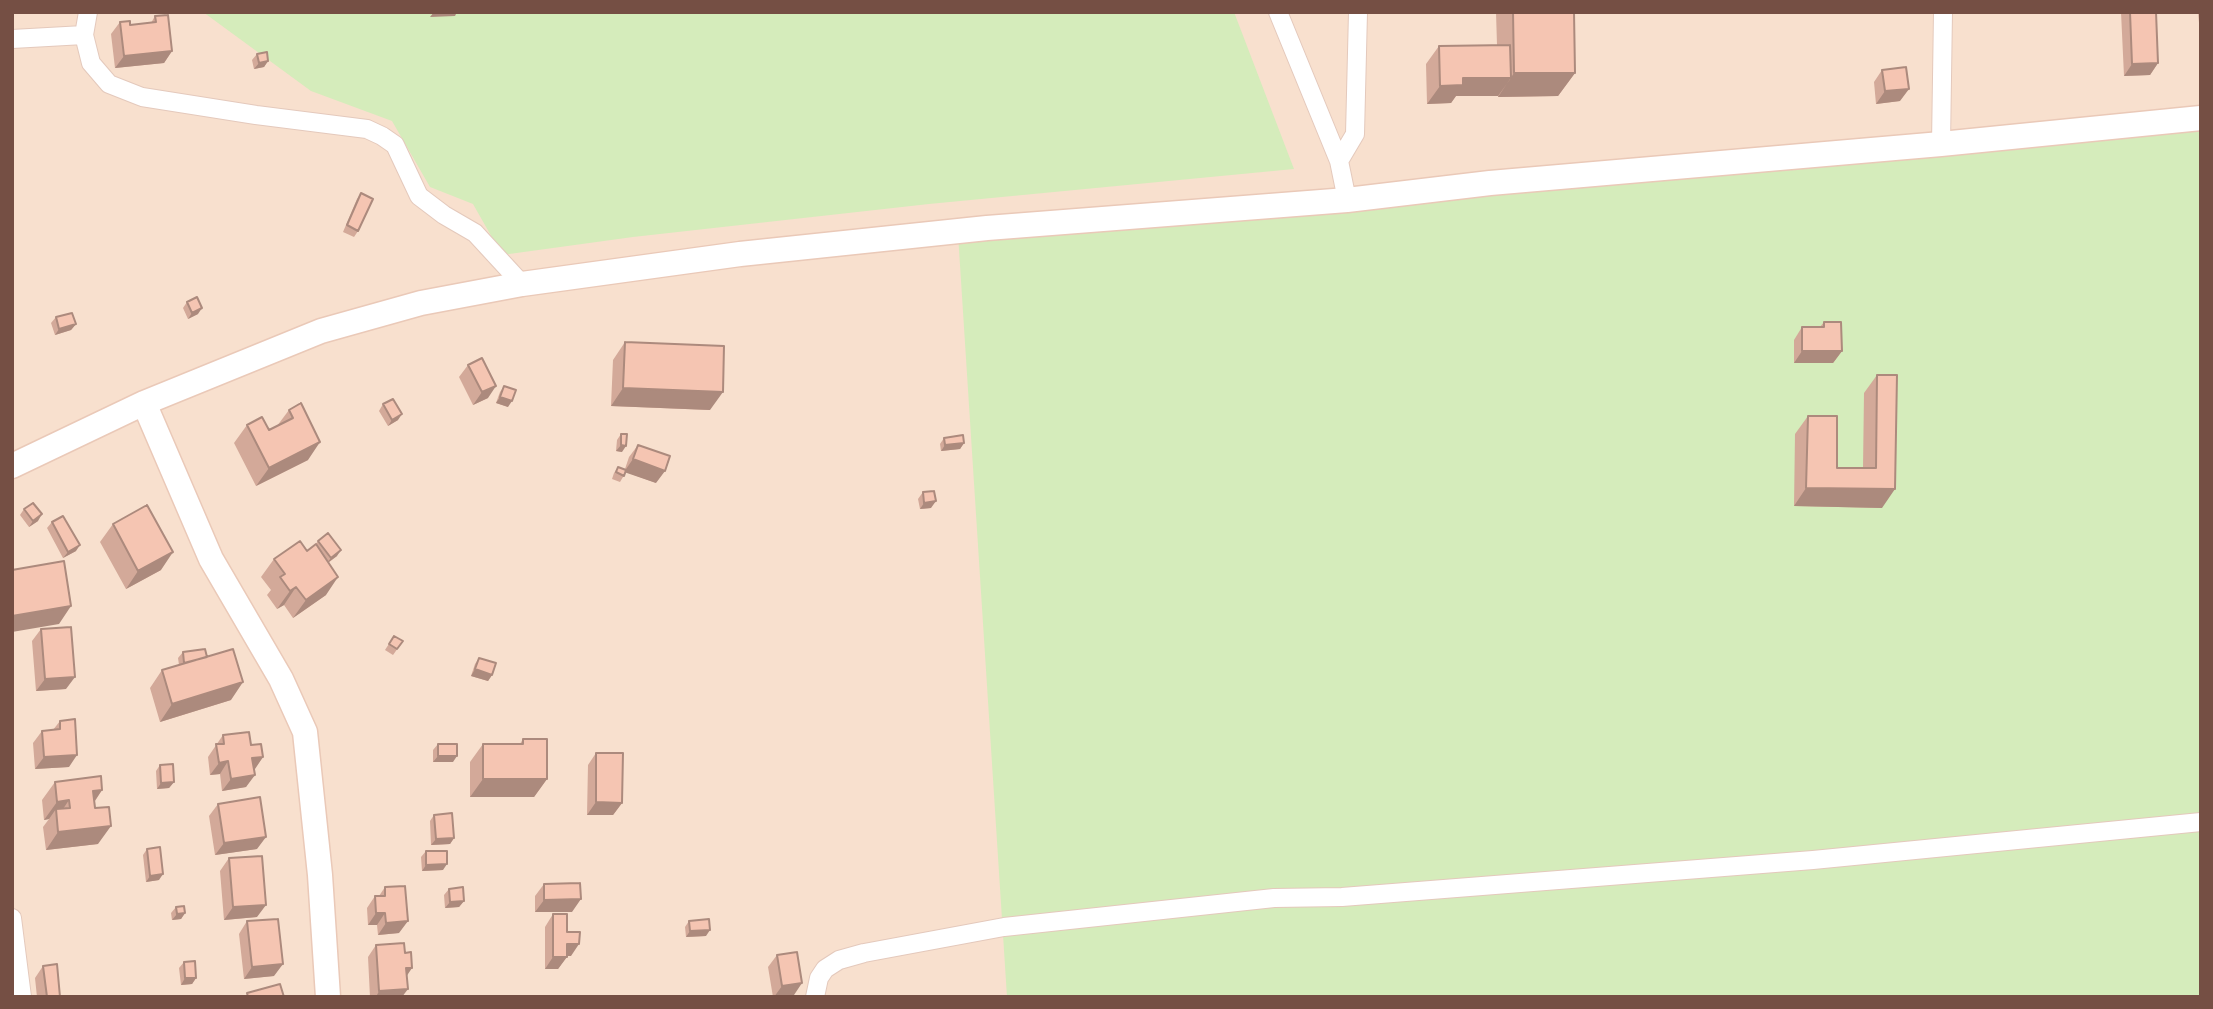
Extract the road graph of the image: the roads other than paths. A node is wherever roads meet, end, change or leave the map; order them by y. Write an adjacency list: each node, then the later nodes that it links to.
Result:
1 (88, 12): 5 (street)
2 (1278, 12): 9 (street)
3 (1358, 12): 9 (street)
4 (1943, 12): 8 (street)
5 (84, 35): 6 (street); 11 (street)
6 (12, 39)
7 (2201, 118): 8 (main road)
8 (1941, 144): 10 (main road)
9 (1339, 161): 10 (street)
10 (1347, 200): 11 (main road)
11 (522, 284): 12 (main road)
12 (144, 403): 13 (main road); 17 (main road)
13 (12, 466)
14 (2201, 822): 18 (street)
15 (12, 918): 16 (street)
16 (22, 997)
17 (328, 997)
18 (816, 997)

